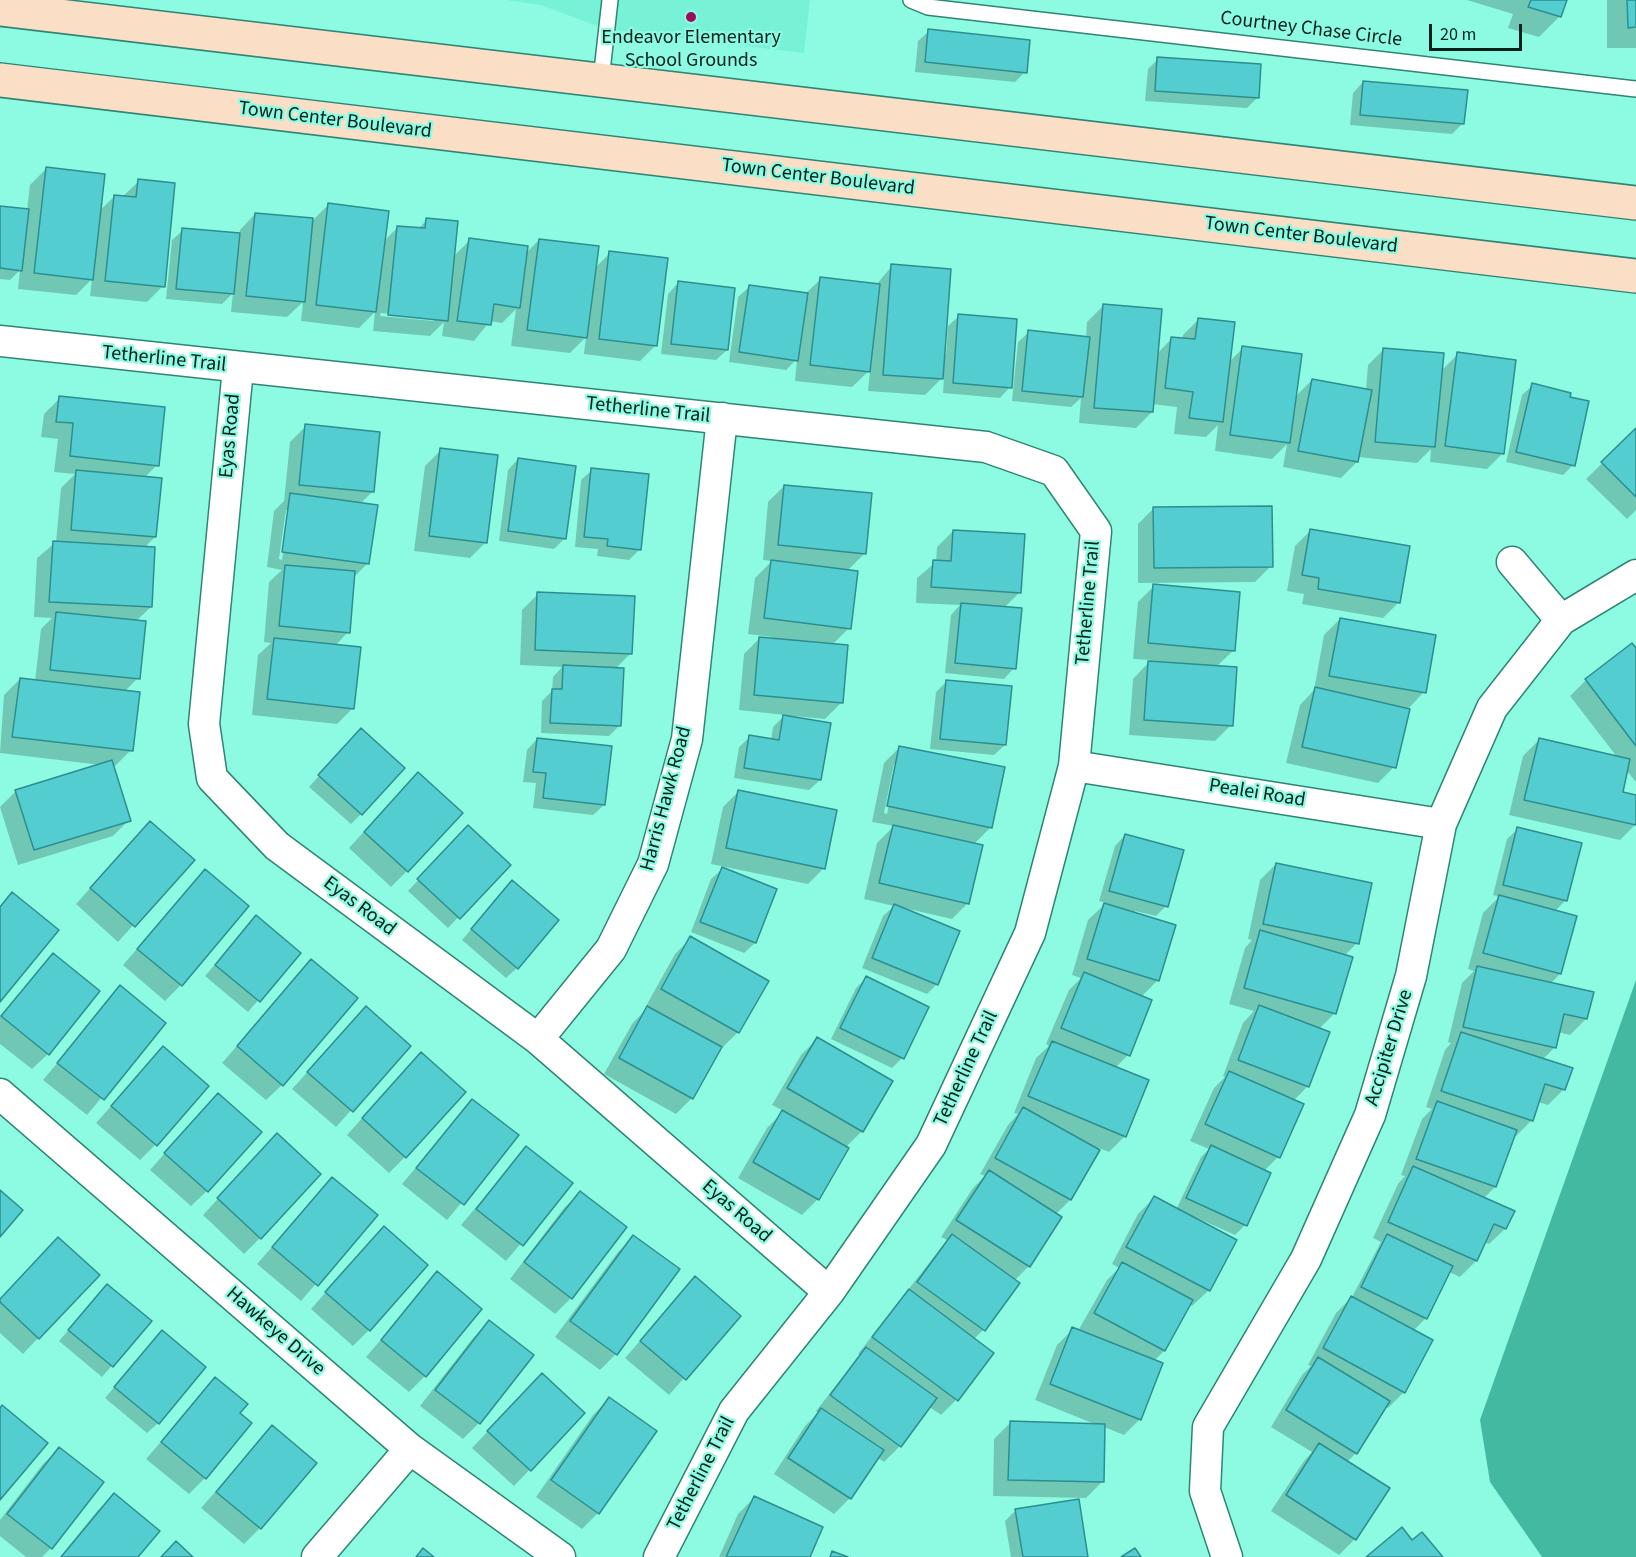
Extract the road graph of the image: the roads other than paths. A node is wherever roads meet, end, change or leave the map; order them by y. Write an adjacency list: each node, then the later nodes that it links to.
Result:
1 (610, 0): 5 (lane)
2 (910, 0): 6 (lane, Courtney Chase Circle)
3 (0, 9): 5 (main road)
4 (0, 80): 8 (main road, Town Center Boulevard)
5 (601, 80): 7 (main road)
6 (1636, 89)
7 (1636, 203)
8 (1636, 276)
9 (0, 341): 10 (street, Tetherline Trail)
10 (238, 368): 11 (street, Tetherline Trail); 17 (street, Eyas Road)
11 (722, 418): 15 (street, Tetherline Trail); 17 (street, Harris Hawk Road)
12 (1512, 562): 14 (street)
13 (1636, 575): 14 (street, Accipiter Drive)
14 (1561, 620): 16 (street, Accipiter Drive)
15 (1074, 766): 16 (street, Pealei Road); 19 (street, Tetherline Trail)
16 (1441, 824): 24 (street, Accipiter Drive)
17 (538, 1039): 19 (street, Eyas Road)
18 (0, 1094): 20 (street, Hawkeye Drive)
19 (829, 1293): 23 (street, Tetherline Trail)
20 (410, 1449): 21 (street); 22 (street, Hawkeye Drive)
21 (317, 1557)
22 (560, 1557)
23 (659, 1557)
24 (1227, 1557)

